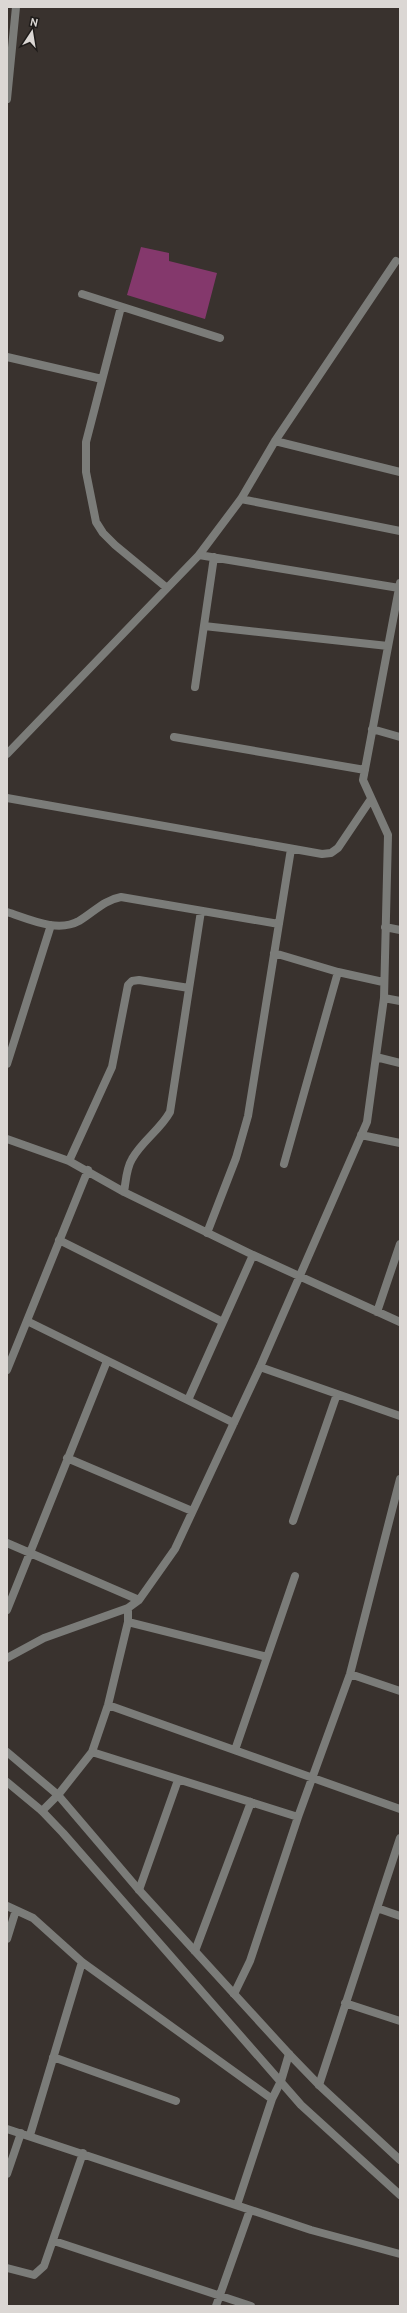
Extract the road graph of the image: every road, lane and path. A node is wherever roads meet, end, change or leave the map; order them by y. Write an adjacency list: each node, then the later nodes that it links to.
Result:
1 (16, 7): 2 (street)
2 (7, 99)
3 (396, 262): 9 (street)
4 (82, 294): 5 (street)
5 (121, 307): 6 (street); 8 (street)
6 (220, 338)
7 (7, 358): 8 (street)
8 (102, 379): 16 (street)
9 (275, 441): 10 (street); 11 (street)
10 (400, 472)
11 (241, 499): 12 (street); 13 (street)
12 (400, 530)
13 (199, 555): 14 (street); 16 (street)
14 (214, 557): 15 (street); 17 (street)
15 (399, 586): 18 (street)
16 (167, 588): 23 (street)
17 (204, 626): 18 (street); 19 (street)
18 (388, 646): 20 (street)
19 (195, 687)
20 (372, 729): 22 (street); 24 (street)
21 (174, 737): 24 (street)
22 (400, 737)
23 (7, 754)
24 (365, 770): 26 (street)
25 (7, 798): 27 (street)
26 (371, 799): 27 (street); 32 (street)
27 (291, 849): 30 (street)
28 (201, 911): 30 (street); 31 (street); 37 (street)
29 (7, 912): 31 (street)
30 (279, 924): 34 (street)
31 (50, 925): 42 (street)
32 (385, 927): 33 (street); 36 (street)
33 (400, 930)
34 (274, 953): 35 (street); 50 (street)
35 (338, 972): 36 (street); 47 (street)
36 (383, 982): 38 (street)
37 (190, 988): 46 (street); 49 (street)
38 (384, 998): 39 (street); 40 (street)
39 (400, 1001)
40 (376, 1057): 41 (street); 43 (street)
41 (400, 1063)
42 (7, 1064)
43 (361, 1136): 45 (street); 54 (street)
44 (7, 1139): 46 (street)
45 (400, 1143)
46 (69, 1161): 48 (street)
47 (284, 1164)
48 (88, 1170): 49 (street); 51 (street)
49 (124, 1192): 50 (street)
50 (207, 1233): 53 (street)
51 (60, 1240): 56 (street); 57 (street)
52 (400, 1244): 55 (street)
53 (253, 1256): 54 (street); 57 (street)
54 (298, 1277): 55 (street); 60 (street)
55 (377, 1312): 58 (street)
56 (27, 1321): 59 (street); 61 (street)
57 (223, 1322): 63 (street)
58 (400, 1322)
59 (107, 1361): 63 (street); 66 (street)
60 (260, 1368): 62 (street); 65 (street)
61 (7, 1370)
62 (337, 1394): 64 (street); 70 (street)
63 (188, 1400): 65 (street)
64 (400, 1416)
65 (234, 1423): 69 (street)
66 (67, 1458): 69 (street); 72 (street)
67 (400, 1479): 68 (street)
68 (397, 1497): 80 (street)
69 (192, 1511): 74 (street)
70 (294, 1521)
71 (7, 1543): 72 (street)
72 (29, 1553): 74 (street); 76 (street)
73 (295, 1576): 78 (street)
74 (139, 1600): 75 (street)
75 (128, 1608): 77 (street); 79 (street)
76 (7, 1610)
77 (128, 1622): 78 (street); 82 (street)
78 (267, 1657): 83 (street)
79 (7, 1658)
80 (350, 1674): 81 (street); 86 (street)
81 (400, 1692)
82 (108, 1705): 83 (street); 85 (street)
83 (235, 1750): 86 (street)
84 (7, 1752): 89 (street)
85 (92, 1752): 87 (street); 89 (street)
86 (312, 1777): 91 (street); 93 (street)
87 (178, 1780): 90 (street); 95 (street)
88 (7, 1782): 92 (street)
89 (58, 1795): 92 (street); 95 (street)
90 (251, 1802): 93 (street); 101 (street)
91 (400, 1809)
92 (42, 1811): 108 (street)
93 (298, 1816): 103 (street)
94 (400, 1838): 97 (street)
95 (139, 1890): 101 (street)
96 (7, 1906): 98 (street)
97 (377, 1908): 99 (street); 104 (street)
98 (16, 1910): 100 (street); 102 (street)
99 (400, 1916)
100 (7, 1939)
101 (196, 1951): 103 (street)
102 (82, 1962): 107 (street); 110 (street)
103 (234, 1994): 106 (street)
104 (345, 2003): 105 (street); 109 (street)
105 (400, 2020)
106 (289, 2054): 108 (street); 109 (street)
107 (53, 2057): 111 (street); 114 (street)
108 (281, 2081): 110 (street); 118 (street)
109 (319, 2085): 116 (street)
110 (272, 2099): 119 (street)
111 (176, 2101)
112 (7, 2129): 113 (street)
113 (21, 2133): 114 (street); 117 (street)
114 (30, 2135): 115 (street)
115 (83, 2153): 119 (street); 121 (street)
116 (400, 2160)
117 (7, 2174)
118 (400, 2195)
119 (237, 2205): 120 (street)
120 (250, 2210): 122 (street); 124 (street)
121 (54, 2241): 123 (street); 124 (street)
122 (400, 2254)
123 (7, 2268)
124 (220, 2295): 125 (street); 126 (street)
125 (216, 2306)
126 (251, 2306)

